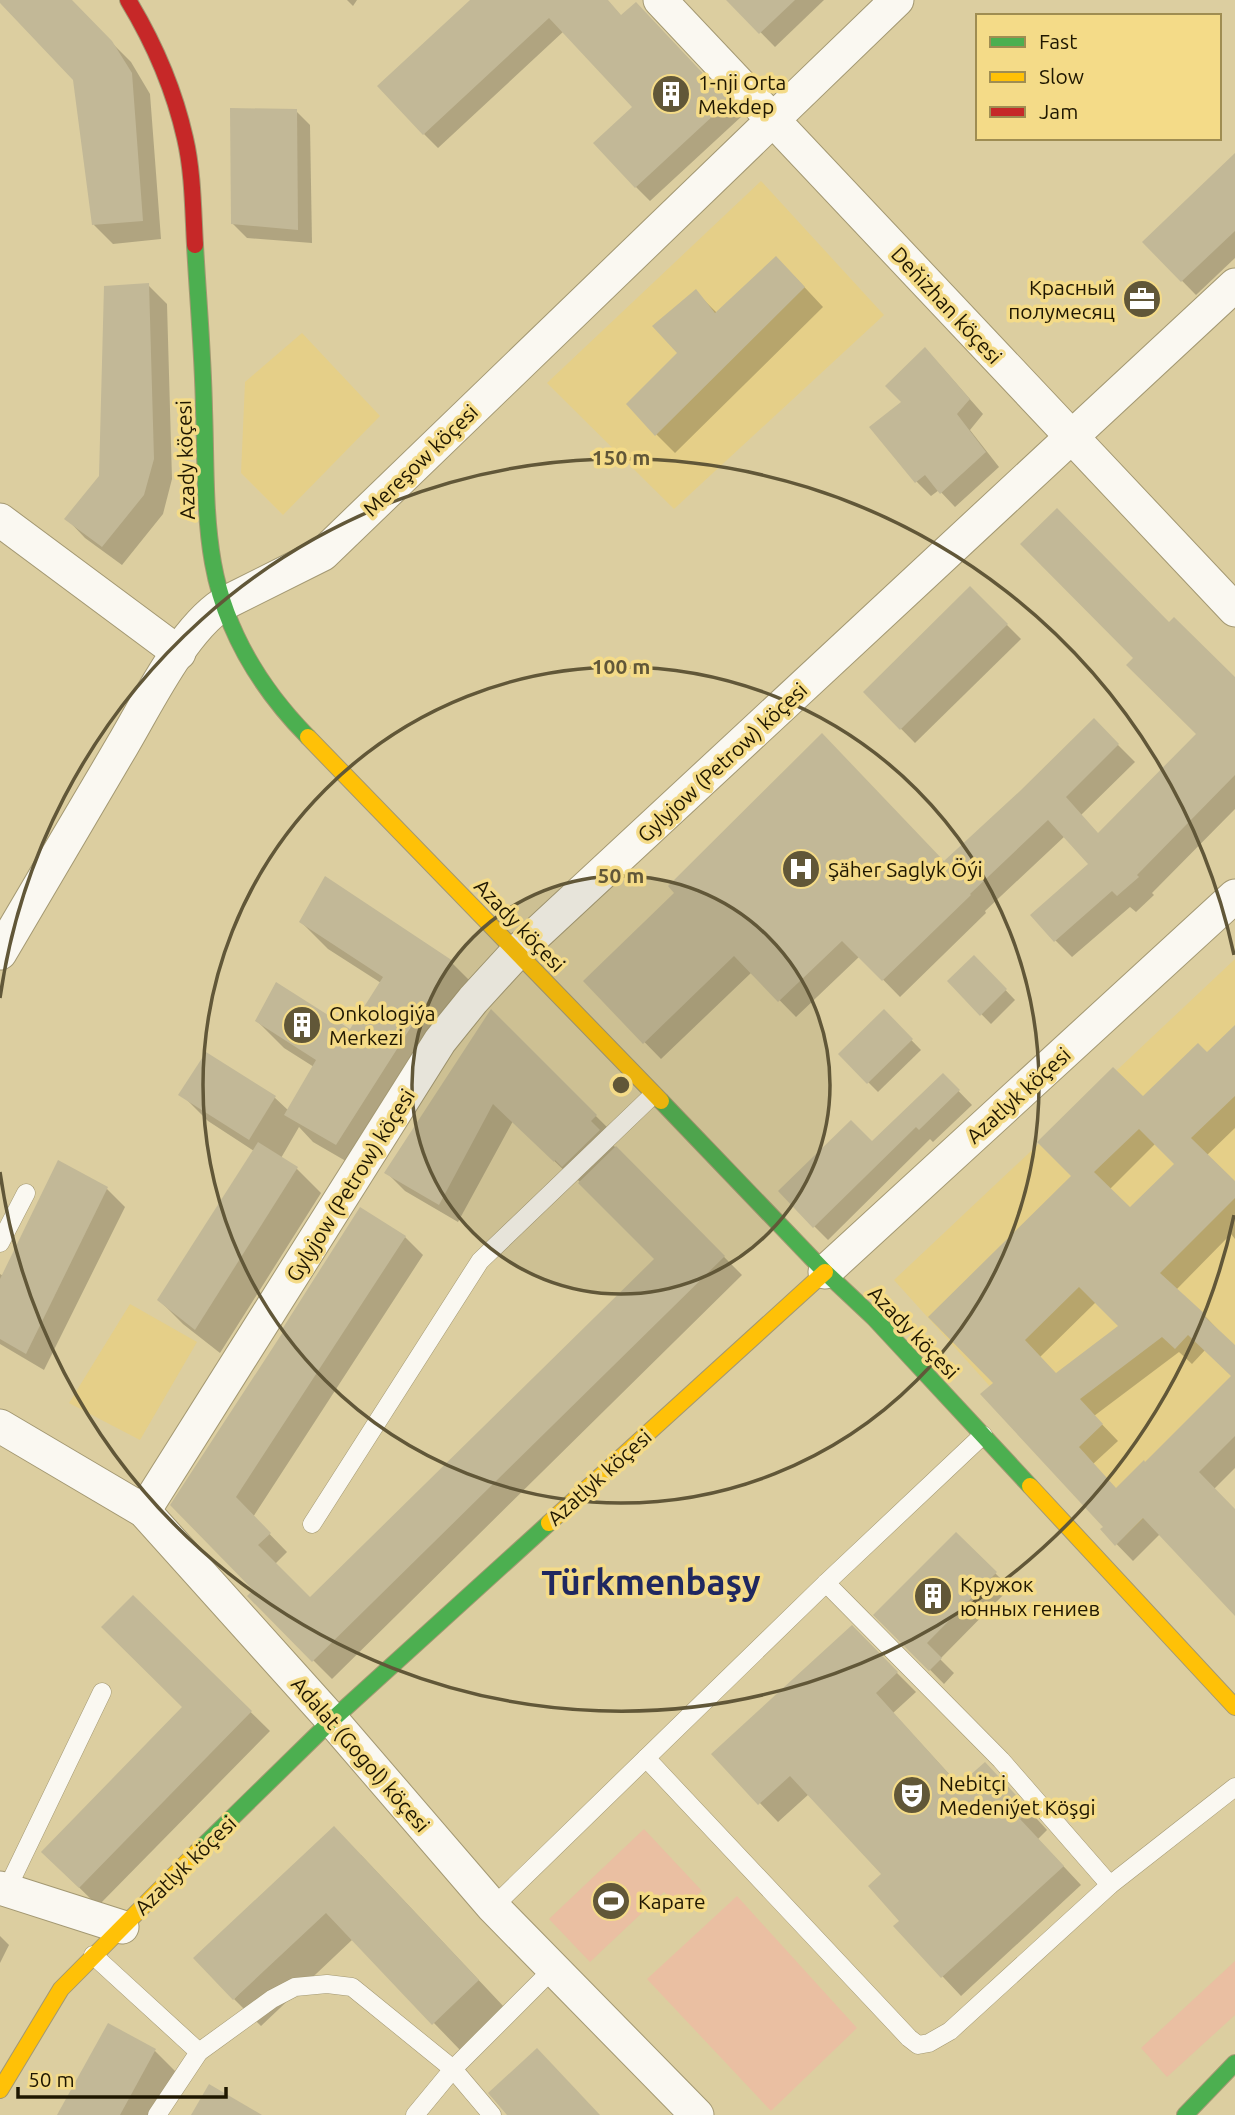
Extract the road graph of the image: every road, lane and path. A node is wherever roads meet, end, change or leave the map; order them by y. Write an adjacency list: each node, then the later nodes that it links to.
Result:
1 (128, 0): 8 (main road, Azady köçesi)
2 (660, 0): 4 (street, Deňizhan köçesi)
3 (897, 0): 4 (street, Mereşow köçesi)
4 (773, 120): 6 (street, Deňizhan köçesi); 8 (street, Mereşow köçesi)
5 (1235, 285): 6 (street, Gylyjow (Petrow) köçesi)
6 (1072, 438): 9 (street, Deňizhan köçesi); 12 (street, Gylyjow (Petrow) köçesi)
7 (0, 520): 10 (street)
8 (223, 604): 10 (street, Mereşow köçesi); 12 (main road, Azady köçesi)
9 (1235, 610)
10 (179, 653): 13 (street, Mereşow köçesi)
11 (1235, 896): 17 (street, Azatlyk köçesi)
12 (517, 952): 14 (main road, Azady köçesi); 20 (street, Gylyjow (Petrow) köçesi)
13 (0, 953)
14 (653, 1095): 17 (main road, Azady köçesi); 21 (lane)
15 (26, 1193): 16 (lane)
16 (0, 1243)
17 (825, 1272): 19 (main road, Azady köçesi); 25 (main road, Azatlyk köçesi)
18 (0, 1426): 20 (street, Adalat (Gogol) köçesi)
19 (983, 1435): 22 (lane); 24 (main road, Azady köçesi)
20 (144, 1510): 25 (street, Adalat (Gogol) köçesi)
21 (312, 1524)
22 (826, 1583): 26 (lane); 28 (lane)
23 (102, 1692): 29 (lane)
24 (1235, 1707)
25 (332, 1720): 30 (street, Adalat (Gogol) köçesi); 31 (main road, Azatlyk köçesi)
26 (646, 1758): 28 (lane); 30 (lane)
27 (1235, 1787): 28 (lane)
28 (1110, 1885)
29 (3, 1890): 31 (street)
30 (493, 1907): 33 (street, Adalat (Gogol) köçesi)
31 (122, 1927): 32 (main road, Azatlyk köçesi)
32 (93, 1955): 34 (lane); 37 (main road, Azatlyk köçesi)
33 (552, 1969): 36 (lane); 41 (street, Adalat (Gogol) köçesi)
34 (199, 2052): 36 (lane); 38 (lane)
35 (1235, 2063): 42 (main road)
36 (453, 2069): 39 (lane); 40 (lane)
37 (0, 2090)
38 (157, 2115)
39 (415, 2115)
40 (492, 2115)
41 (697, 2115)
42 (1185, 2115)

